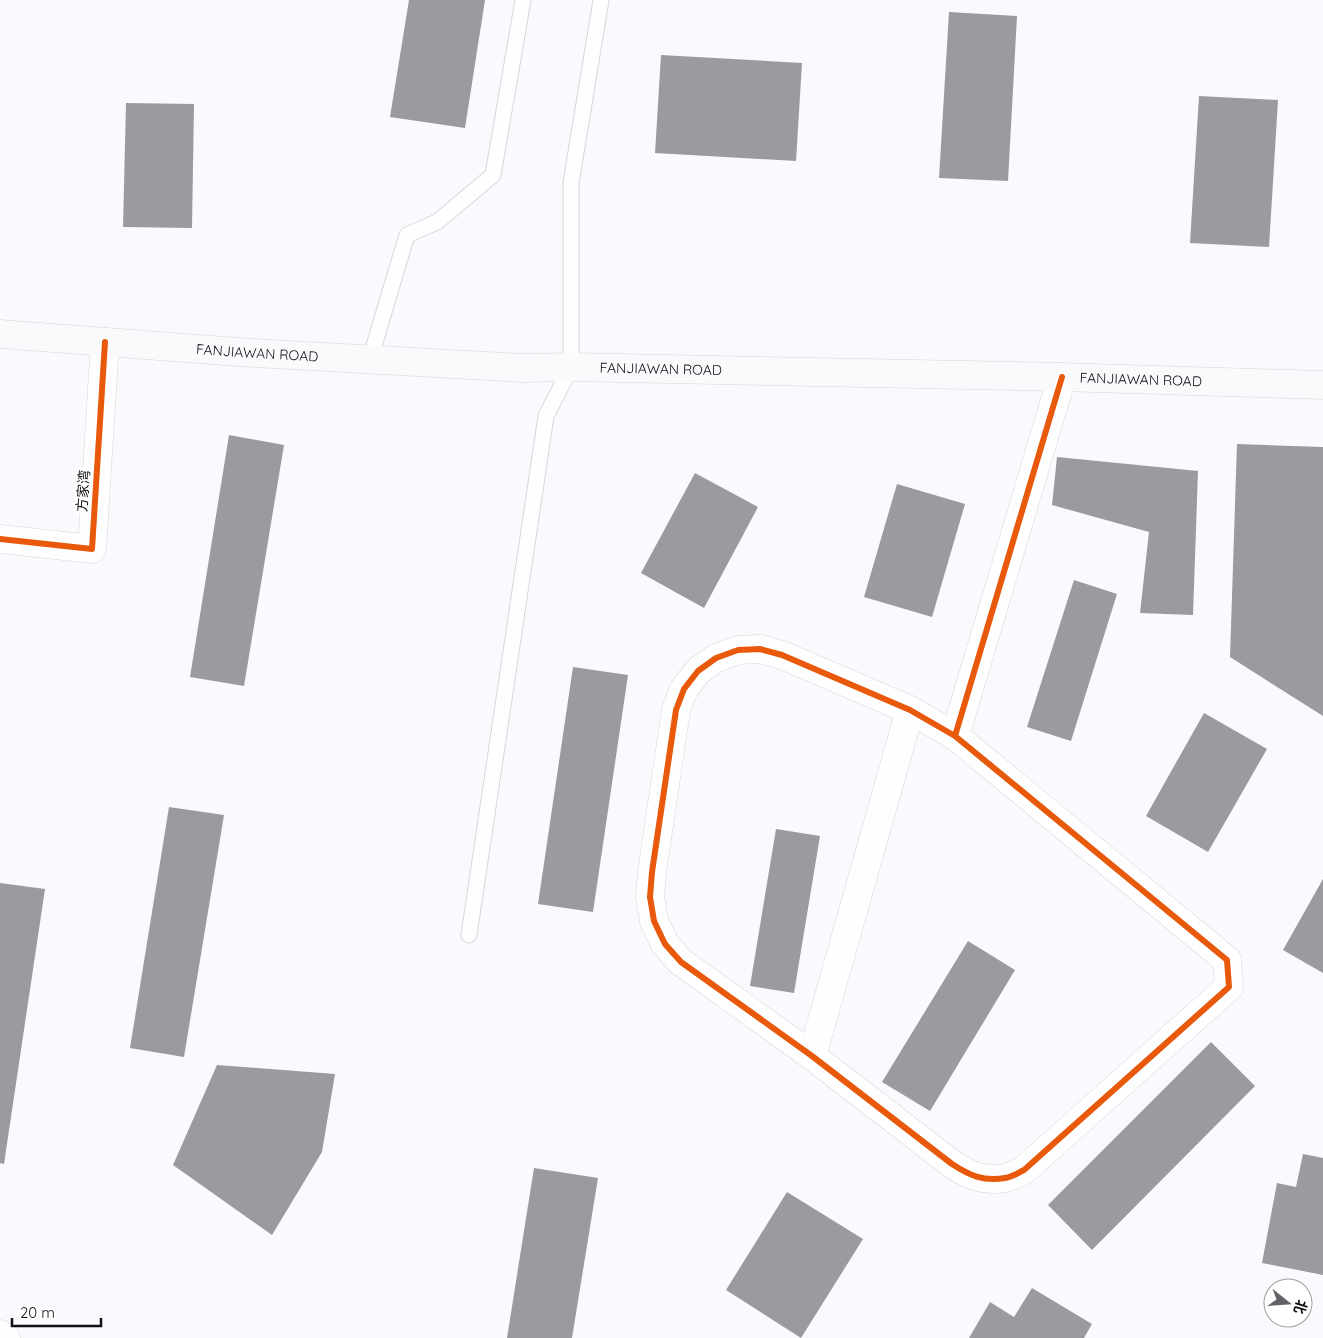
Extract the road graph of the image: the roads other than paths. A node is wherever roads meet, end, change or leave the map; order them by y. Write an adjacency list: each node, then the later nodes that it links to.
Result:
1 (522, 0): 5 (lane)
2 (601, 0): 6 (lane)
3 (0, 334): 4 (main road, FANJIAWAN ROAD)
4 (105, 342): 5 (main road, FANJIAWAN ROAD); 9 (street, 方家湾)
5 (370, 359): 6 (main road, FANJIAWAN ROAD)
6 (571, 367): 7 (main road, FANJIAWAN ROAD); 12 (lane)
7 (1062, 377): 8 (main road, FANJIAWAN ROAD); 11 (street)
8 (1323, 385)
9 (0, 538)
10 (910, 710): 11 (street); 13 (street); 13 (street)
11 (955, 736): 13 (street)
12 (470, 935)
13 (812, 1056)
14 (0, 1334): 15 (street)
15 (6, 1338)

